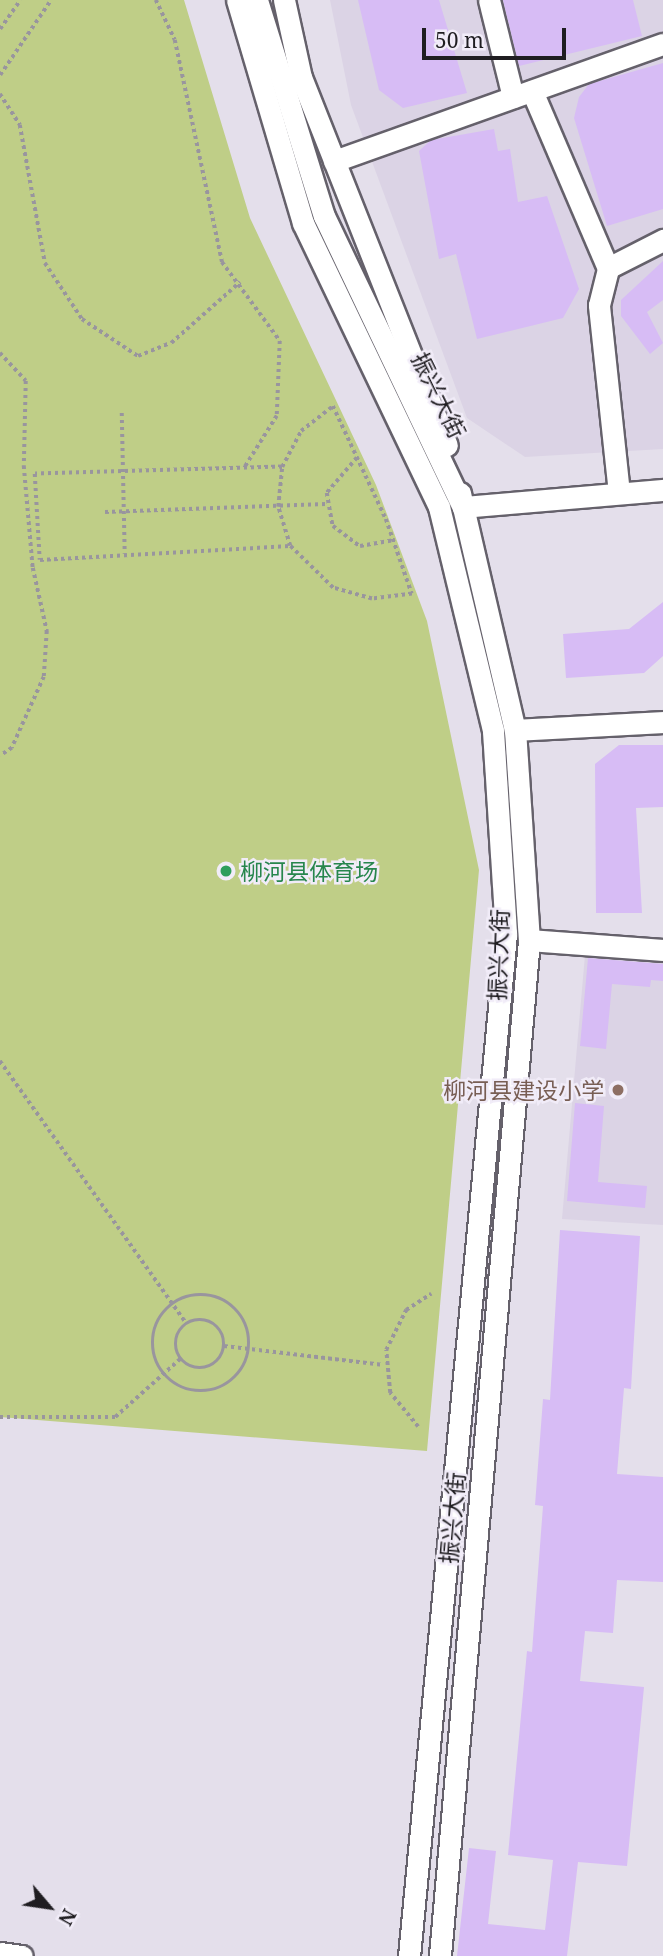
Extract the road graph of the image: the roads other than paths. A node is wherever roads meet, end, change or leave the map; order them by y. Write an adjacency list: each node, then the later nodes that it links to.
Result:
1 (237, 0): 19 (street, 振兴大街)
2 (257, 0): 12 (street, 振兴大街)
3 (284, 0): 7 (street)
4 (489, 0): 6 (street)
5 (663, 44): 6 (street)
6 (522, 94): 7 (street); 9 (street)
7 (334, 161): 12 (street)
8 (663, 240): 9 (street)
9 (608, 268): 11 (street)
10 (663, 490): 11 (street)
11 (619, 493): 12 (street)
12 (463, 507): 14 (street, 振兴大街)
13 (663, 722): 14 (street)
14 (515, 730): 15 (street, 振兴大街)
15 (528, 940): 16 (street); 20 (street, 振兴大街)
16 (663, 950)
17 (0, 1953): 18 (street)
18 (22, 1956)
19 (409, 1956)
20 (440, 1956)

